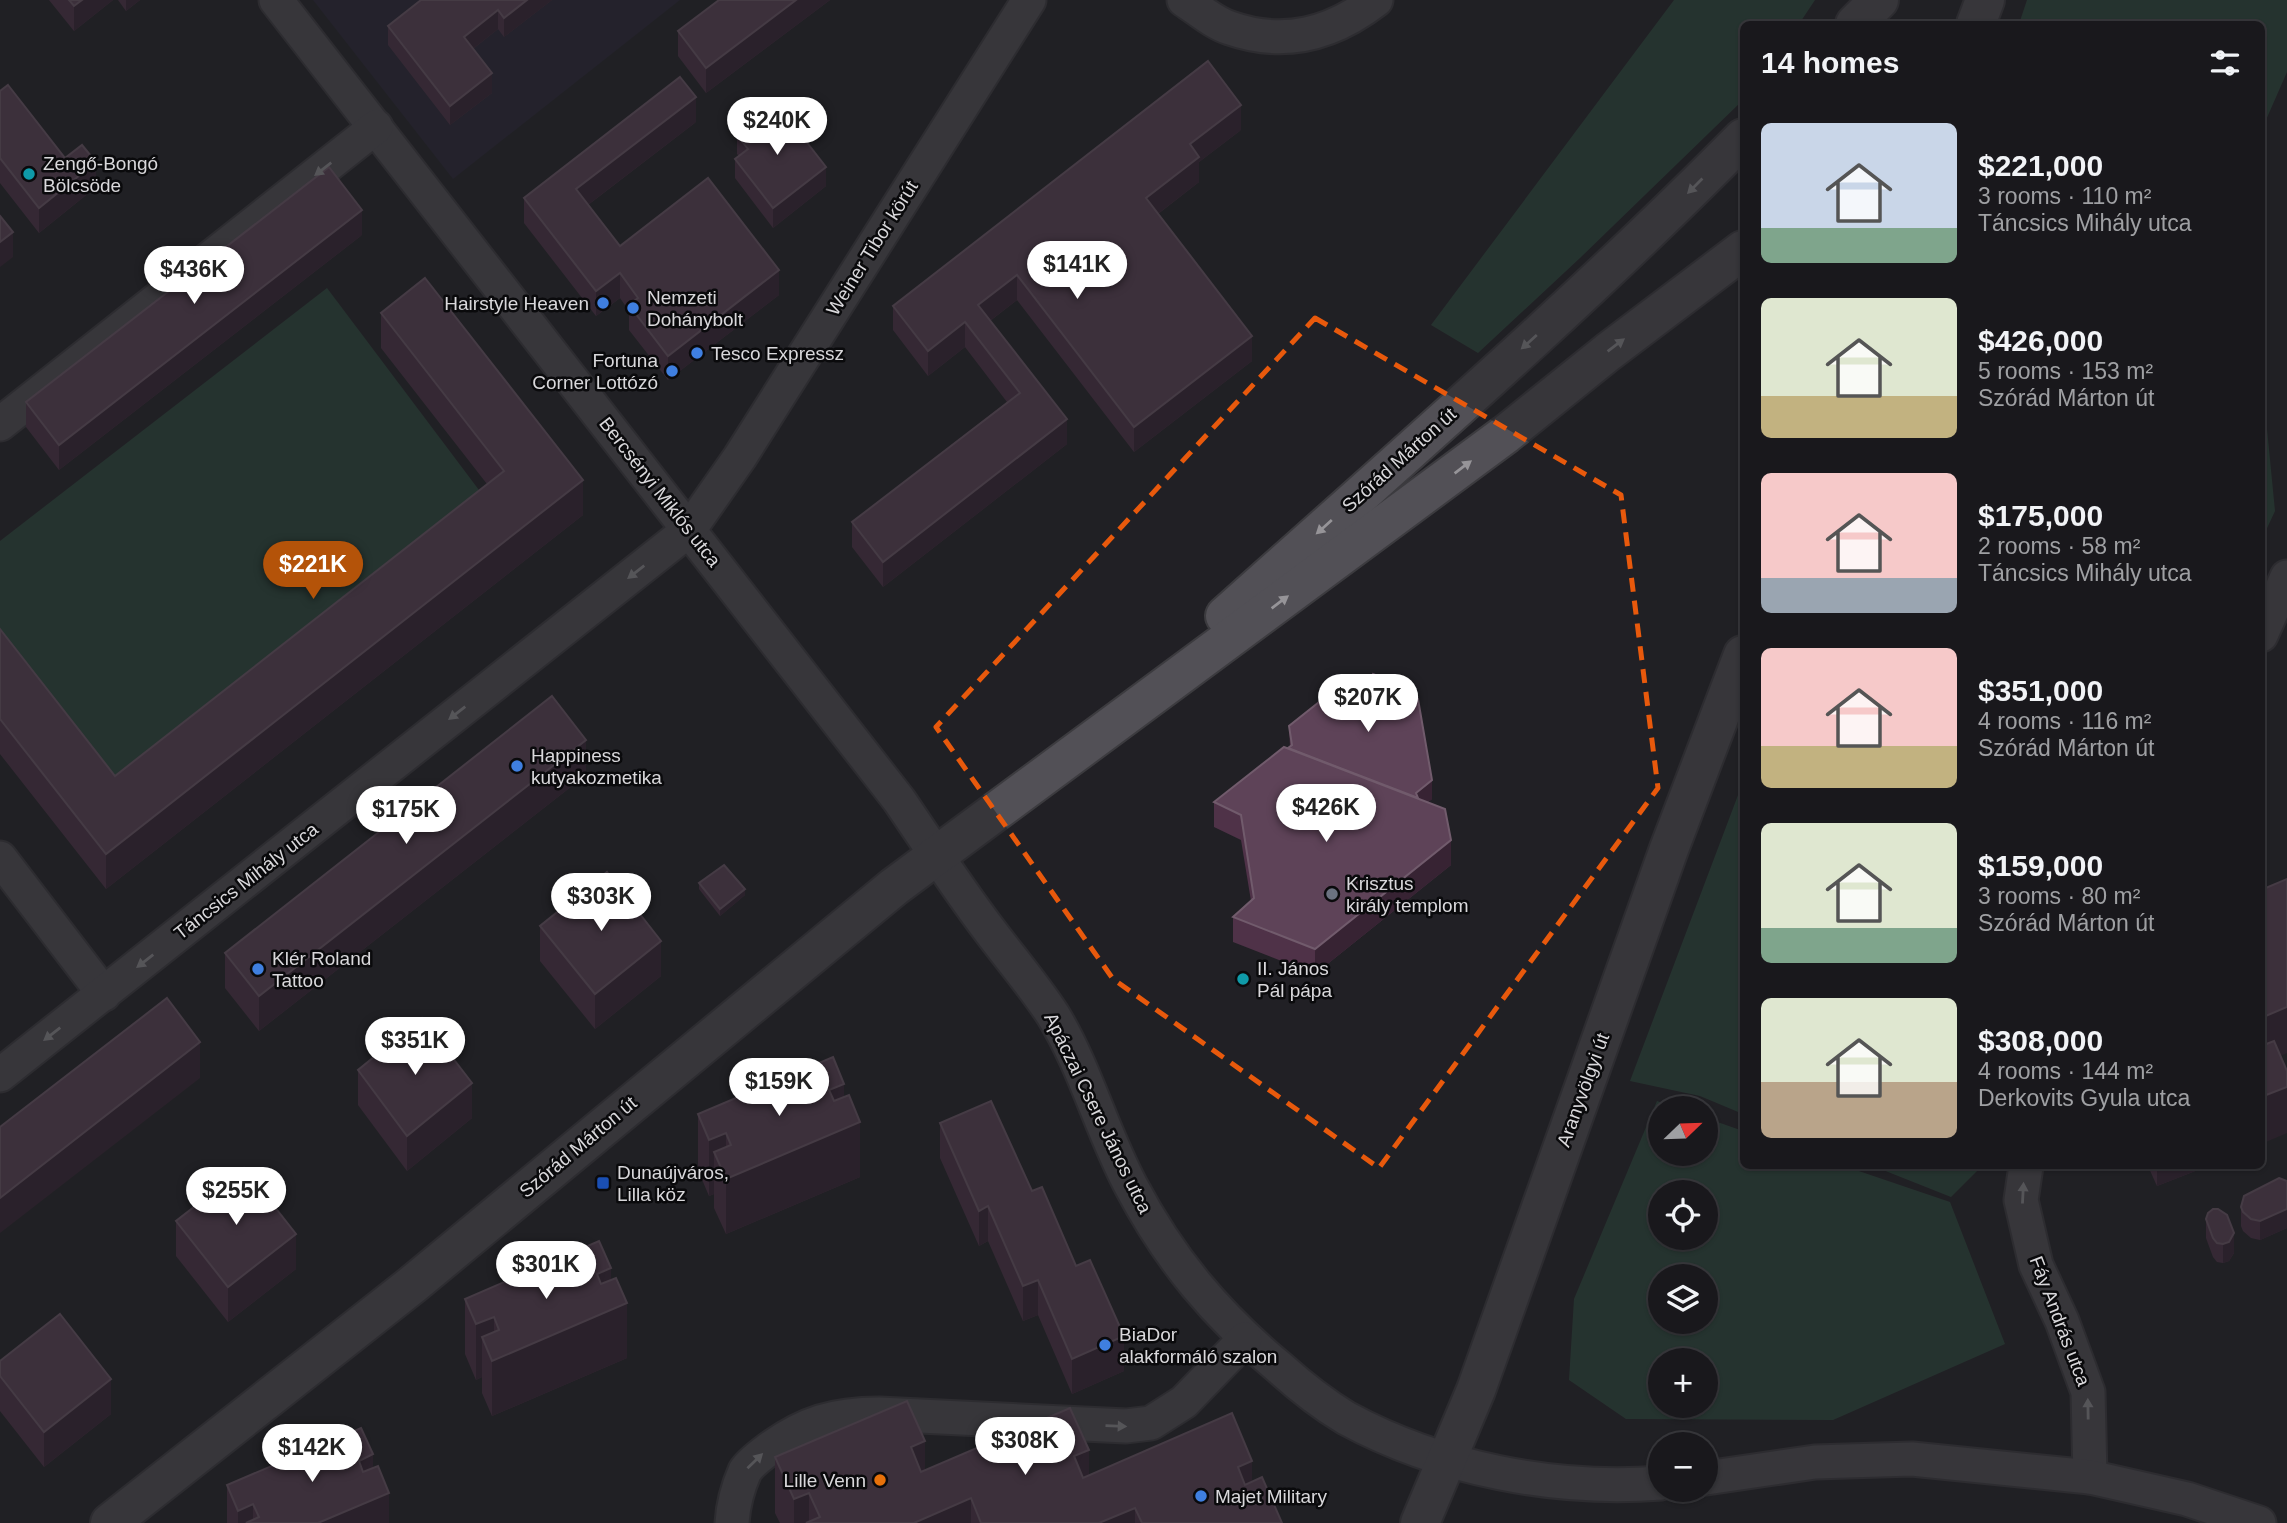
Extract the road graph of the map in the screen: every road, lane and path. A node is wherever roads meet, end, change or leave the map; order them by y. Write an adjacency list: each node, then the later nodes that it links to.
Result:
1 (276, 0): 9 (street, Bercsényi Miklós utca)
2 (1028, 0): 13 (street, Weiner Tibor körút)
3 (1184, 0): 4 (street)
4 (1376, 0)
5 (1879, 0): 7 (street)
6 (1985, 0): 8 (street)
7 (1858, 21)
8 (1977, 21)
9 (376, 127): 12 (street, one-way to 12); 13 (street, Bercsényi Miklós utca)
10 (1740, 141): 17 (street, Szórád Márton út, one-way to 17)
11 (1740, 252): 17 (street, Szórád Márton út, one-way to 11)
12 (0, 424)
13 (689, 530): 18 (street, Bercsényi Miklós utca); 20 (street, Táncsics Mihály utca, one-way to 20)
14 (2287, 577): 15 (street)
15 (2265, 626)
16 (1740, 663): 24 (street, Aranyvölgyi út)
17 (1048, 775): 18 (street, Szórád Márton út)
18 (937, 855): 23 (street, Apáczai Csere János utca); 28 (street, Szórád Márton út)
19 (0, 858): 20 (street)
20 (104, 993): 21 (street, Táncsics Mihály utca, one-way to 21)
21 (0, 1076)
22 (2026, 1169): 26 (street, Fáy András utca, one-way to 22)
23 (1245, 1339): 24 (street, Apáczai Csere János utca); 29 (street, one-way to 23)
24 (1446, 1460): 27 (street, Apáczai Csere János utca); 30 (street, Aranyvölgyi út)
25 (1718, 1476): 26 (street)
26 (2090, 1477): 31 (street)
27 (1648, 1484)
28 (110, 1523)
29 (732, 1523)
30 (1420, 1523)
31 (2259, 1523)

